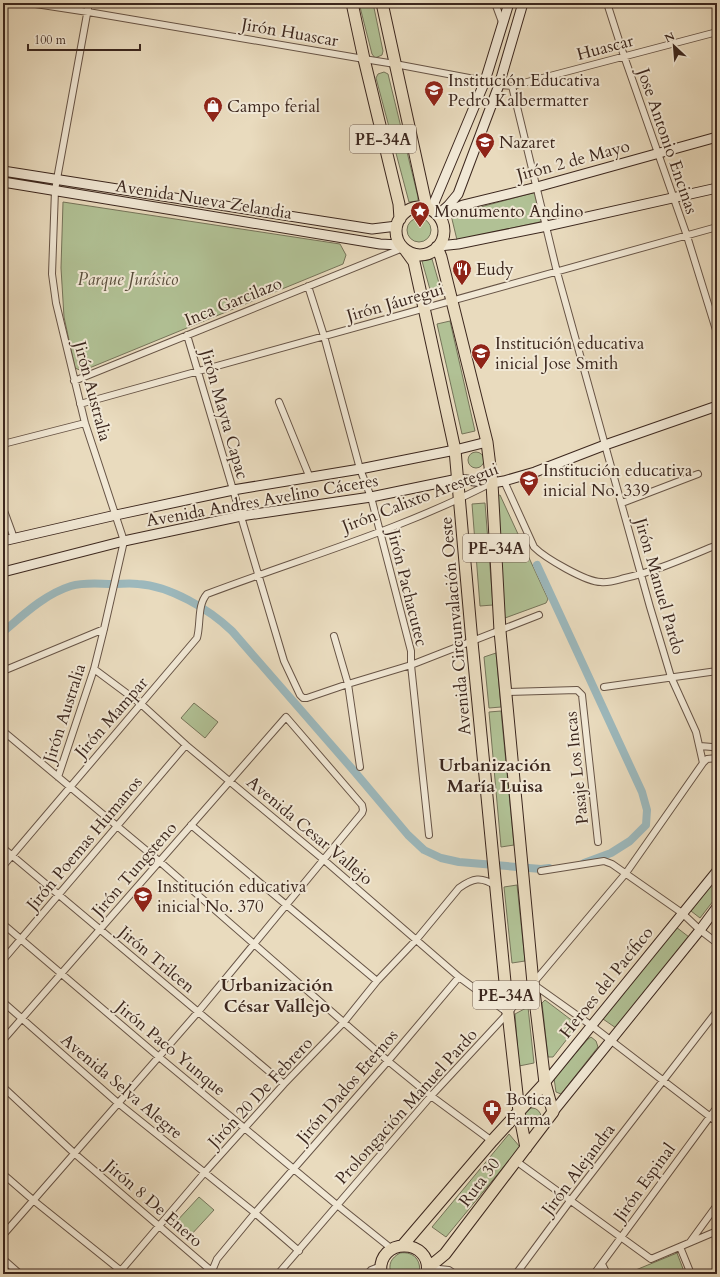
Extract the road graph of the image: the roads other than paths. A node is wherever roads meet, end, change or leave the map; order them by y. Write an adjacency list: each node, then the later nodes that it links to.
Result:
1 (29, 3): 9 (street, Jirón Huascar)
2 (89, 3): 9 (street, Jirón Australia)
3 (352, 3): 13 (highway, PE-34A)
4 (382, 3): 14 (highway, PE-34A)
5 (495, 3): 10 (street)
6 (509, 3): 10 (street)
7 (523, 3): 16 (street)
8 (607, 3): 12 (street, Jose Antonio Encinas)
9 (88, 12): 13 (street, Jirón Huascar); 21 (street, Jirón Australia)
10 (502, 22): 15 (street)
11 (717, 32): 12 (street, Huascar)
12 (624, 56): 17 (street, Huascar); 19 (street, Jose Antonio Encinas)
13 (364, 59): 14 (street, Jirón Huascar); 30 (highway, PE-34A)
14 (396, 64): 15 (street, Jirón Huascar); 29 (highway, PE-34A)
15 (485, 81): 16 (street, Jirón Huascar); 29 (street)
16 (499, 85): 17 (street, Huascar); 29 (street)
17 (512, 86): 23 (street, Jirón Manuel Pardo)
18 (717, 137): 19 (street, Jirón 2 de Mayo)
19 (658, 153): 23 (street, Jirón 2 de Mayo); 27 (street, Jose Antonio Encinas)
20 (3, 171): 21 (street, Avenida Nueva Zelandia)
21 (56, 180): 25 (street, Jirón Australia); 26 (street, Avenida Nueva Zelandia)
22 (3, 182): 25 (street, Avenida Nueva Zelandia)
23 (537, 187): 29 (street, Jirón 2 de Mayo); 31 (street, Jirón Manuel Pardo)
24 (717, 188): 27 (street)
25 (55, 190): 28 (street, Avenida Nueva Zelandia); 44 (street, Jirón Australia)
26 (149, 194): 28 (street); 30 (street, Avenida Nueva Zelandia)
27 (674, 198): 31 (street); 33 (street, Jose Antonio Encinas)
28 (148, 206): 35 (street, Avenida Nueva Zelandia)
29 (433, 212): 30 (highway); 34 (highway)
30 (398, 222): 35 (highway)
31 (547, 226): 34 (street); 36 (street, Jirón Manuel Pardo)
32 (717, 227): 33 (street, Jirón Jáuregui)
33 (687, 236): 36 (street, Jirón Jáuregui); 40 (street, Jose Antonio Encinas)
34 (438, 246): 35 (highway); 38 (highway, PE-34A)
35 (403, 248): 37 (street, Inca Garcilazo); 39 (highway, Avenida Circunvalación Oeste / PE-34A)
36 (557, 272): 38 (street, Jirón Jáuregui); 51 (street, Jirón Manuel Pardo)
37 (308, 286): 41 (street, Inca Garcilazo); 42 (street, Jirón Pachacutec)
38 (452, 301): 39 (street, Jirón Jáuregui); 49 (highway, PE-34A)
39 (424, 309): 42 (street, Jirón Jáuregui); 52 (highway, Avenida Circunvalación Oeste / PE-34A)
40 (717, 334)
41 (187, 335): 43 (street, Jirón Mayta Capac); 44 (street, Inca Garcilazo)
42 (324, 336): 43 (street, Jirón Jáuregui); 53 (street, Jirón Pachacutec)
43 (198, 371): 46 (street, Jirón Jáuregui); 59 (street, Jirón Mayta Capac)
44 (74, 381): 46 (street, Jirón Australia)
45 (279, 402): 55 (street)
46 (80, 404): 48 (street, Jirón Australia)
47 (717, 406): 51 (street, Jirón Calixto Arestegui)
48 (85, 423): 50 (street); 64 (street, Jirón Australia)
49 (487, 442): 52 (street, Avenida Andres Avelino Cáceres); 58 (highway, PE-34A)
50 (3, 444)
51 (606, 445): 57 (street, Jirón Calixto Arestegui); 62 (street, Jirón Manuel Pardo)
52 (456, 450): 53 (street, Avenida Andres Avelino Cáceres); 56 (highway, Avenida Circunvalación Oeste / PE-34A)
53 (360, 469): 55 (street, Avenida Andres Avelino Cáceres); 60 (street, Jirón Pachacutec)
54 (698, 474): 62 (street)
55 (310, 478): 59 (street, Avenida Andres Avelino Cáceres)
56 (458, 479): 58 (street, Avenida Andres Avelino Cáceres); 60 (street, Avenida Andres Avelino Cáceres); 61 (highway, Avenida Circunvalación Oeste / PE-34A)
57 (504, 481): 58 (street, Jirón Calixto Arestegui); 73 (street)
58 (492, 483): 61 (street, Jirón Calixto Arestegui); 77 (highway, PE-34A)
59 (233, 490): 64 (street, Avenida Andres Avelino Cáceres); 65 (street, Jirón Mayta Capac)
60 (371, 497): 65 (street, Avenida Andres Avelino Cáceres); 66 (street, Jirón Pachacutec)
61 (460, 499): 66 (street, Jirón Calixto Arestegui); 79 (highway, Avenida Circunvalación Oeste / PE-34A)
62 (622, 503): 73 (street, Jirón Manuel Pardo)
63 (3, 508): 67 (street)
64 (116, 515): 67 (street, Avenida Andres Avelino Cáceres); 68 (street, Jirón Australia)
65 (241, 516): 68 (street, Avenida Andres Avelino Cáceres); 72 (street, Jirón Mayta Capac)
66 (379, 532): 72 (street, Jirón Calixto Arestegui); 80 (street, Jirón Pachacutec)
67 (14, 538): 69 (street, Avenida Andres Avelino Cáceres)
68 (124, 541): 71 (street, Avenida Andres Avelino Cáceres); 76 (street, Jirón Australia)
69 (3, 542)
70 (717, 545): 73 (street)
71 (3, 572)
72 (258, 574): 74 (street, Jirón Calixto Arestegui); 85 (street, Jirón Mayta Capac)
73 (642, 574): 84 (street, Jirón Manuel Pardo)
74 (204, 598): 88 (street, Jirón Mampar)
75 (539, 615): 77 (street)
76 (104, 630): 81 (street, Jirón Australia); 82 (street)
77 (500, 630): 79 (street); 87 (highway, PE-34A)
78 (334, 636): 85 (street)
79 (472, 642): 80 (street); 111 (highway, Avenida Circunvalación Oeste / PE-34A)
80 (411, 665): 85 (street); 101 (street, Jirón Pachacutec)
81 (94, 669): 88 (street, Avenida Cesar Vallejo); 96 (street, Jirón Australia)
82 (3, 671)
83 (717, 671): 84 (street)
84 (672, 677): 86 (street); 91 (street)
85 (348, 684): 95 (street)
86 (604, 687)
87 (506, 692): 102 (street, Pasaje Los Incas); 127 (highway, PE-34A)
88 (141, 704): 90 (street, Avenida Cesar Vallejo); 98 (street, Jirón Mampar)
89 (3, 731): 96 (street)
90 (186, 745): 97 (street, Avenida Cesar Vallejo); 100 (street, Jirón Poemas Humanos)
91 (700, 746): 92 (street); 94 (street)
92 (717, 749)
93 (717, 758): 94 (street)
94 (703, 763): 110 (street, Prolongación Manuel Pardo)
95 (360, 767)
96 (58, 777): 98 (street)
97 (230, 780): 99 (street, Jirón Tungsteno); 105 (street, Avenida Cesar Vallejo); 105 (street, Jirón Tungsteno)
98 (69, 787): 100 (street); 104 (street, Jirón Mampar)
99 (191, 825): 106 (street, Jirón Tungsteno); 113 (street)
100 (117, 826): 106 (street); 112 (street, Jirón Poemas Humanos)
101 (428, 835)
102 (598, 842)
103 (3, 848): 104 (street, Jirón Trilcen)
104 (12, 856): 107 (street, Jirón Mampar); 112 (street, Jirón Trilcen)
105 (324, 860): 113 (street); 120 (street, Avenida Cesar Vallejo)
106 (159, 861): 117 (street, Jirón Tungsteno); 122 (street)
107 (3, 866)
108 (541, 870): 110 (street)
109 (717, 871): 115 (street, Heroes del Pacífico)
110 (626, 873): 115 (street); 127 (street, Prolongación Manuel Pardo)
111 (495, 882): 120 (street, Jirón 20 De Febrero); 131 (highway, Avenida Circunvalación Oeste / PE-34A)
112 (59, 894): 117 (street, Jirón Trilcen); 119 (street, Jirón Poemas Humanos)
113 (286, 906): 122 (street); 126 (street)
114 (717, 907): 118 (street)
115 (682, 914): 118 (street); 134 (street, Heroes del Pacífico)
116 (3, 924): 119 (street, Jirón Paco Yunque)
117 (100, 929): 124 (street, Jirón Tungsteno); 130 (street, Jirón Trilcen)
118 (700, 930): 121 (street); 136 (street)
119 (20, 939): 123 (street, Jirón Poemas Humanos); 124 (street, Jirón Paco Yunque)
120 (416, 940): 125 (street, Avenida Cesar Vallejo); 126 (street, Jirón 20 De Febrero)
121 (717, 943)
122 (254, 944): 130 (street); 133 (street)
123 (3, 960)
124 (60, 974): 132 (street, Jirón Tungsteno); 137 (street, Jirón Paco Yunque)
125 (459, 977): 131 (street, Avenida Cesar Vallejo); 138 (street, Jirón Dados Eternos)
126 (377, 981): 133 (street, Jirón 20 De Febrero)
127 (533, 983): 131 (street, Prolongación Manuel Pardo); 134 (street); 141 (highway, PE-34A)
128 (3, 1002): 132 (street, Avenida Selva Alegre)
129 (717, 1011): 139 (street, Jirón Alejandra)
130 (198, 1012): 137 (street); 140 (street, Jirón Trilcen)
131 (508, 1013): 143 (street, Prolongación Manuel Pardo); 146 (highway, Avenida Circunvalación Oeste / PE-34A)
132 (22, 1018): 135 (street, Jirón Tungsteno); 144 (street, Avenida Selva Alegre)
133 (344, 1022): 138 (street); 140 (street, Jirón 20 De Febrero)
134 (592, 1026): 136 (street); 141 (street, Heroes del Pacífico)
135 (3, 1040)
136 (610, 1040): 139 (street); 147 (street)
137 (159, 1057): 144 (street); 150 (street, Jirón Paco Yunque)
138 (388, 1061): 143 (street); 155 (street, Jirón Dados Eternos)
139 (663, 1081): 148 (street); 159 (street, Jirón Alejandra)
140 (284, 1084): 150 (street, Jirón 20 De Febrero)
141 (545, 1084): 146 (highway, Heroes del Pacífico); 147 (highway, PE-34A)
142 (3, 1087): 153 (street, Jirón 8 De Enero)
143 (431, 1096): 151 (street); 160 (street, Prolongación Manuel Pardo)
144 (118, 1103): 153 (street); 156 (street, Avenida Selva Alegre)
145 (717, 1106): 148 (street, Jirón Espinal)
146 (518, 1112): 151 (highway, Ruta 30); 152 (highway, Avenida Circunvalación Oeste / PE-34A)
147 (553, 1112): 152 (highway, Ruta 30)
148 (710, 1116): 149 (street); 166 (street, Jirón Espinal)
149 (717, 1122)
150 (246, 1128): 155 (street, Jirón Paco Yunque); 156 (street, Jirón 20 De Febrero)
151 (492, 1142): 168 (highway, Ruta 30)
152 (526, 1148): 154 (highway, Ruta 30)
153 (74, 1153): 158 (street); 163 (street, Jirón 8 De Enero)
154 (516, 1161): 159 (street); 173 (highway, Ruta 30)
155 (293, 1169): 160 (street, Jirón Paco Yunque); 162 (street, Jirón Dados Eternos)
156 (205, 1172): 162 (street, Avenida Selva Alegre); 163 (street, Jirón 20 De Febrero)
157 (3, 1174): 158 (street)
158 (33, 1200): 165 (street); 175 (street)
159 (570, 1200): 166 (street); 181 (street, Jirón Alejandra)
160 (337, 1205): 168 (street, Jirón Paco Yunque); 170 (street, Prolongación Manuel Pardo)
161 (717, 1205): 167 (street)
162 (255, 1213): 170 (street, Avenida Selva Alegre); 176 (street, Jirón Dados Eternos)
163 (159, 1225): 175 (street, Jirón 20 De Febrero); 176 (street, Jirón 8 De Enero)
164 (717, 1231): 167 (street)
165 (3, 1235)
166 (621, 1238): 169 (street); 172 (street, Jirón Espinal)
167 (690, 1242): 169 (street)
168 (398, 1247): 173 (highway); 174 (highway, Ruta 30)
169 (680, 1247): 184 (street)
170 (299, 1251): 178 (street, Prolongación Manuel Pardo)
171 (3, 1259): 177 (street)
172 (602, 1264): 182 (street, Jirón Espinal); 183 (street)
173 (427, 1271): 180 (street)
174 (381, 1272): 179 (street)
175 (121, 1273)
176 (213, 1273)
177 (20, 1274)
178 (278, 1274)
179 (367, 1274)
180 (455, 1274)
181 (516, 1274)
182 (594, 1274)
183 (606, 1274)
184 (691, 1274)

